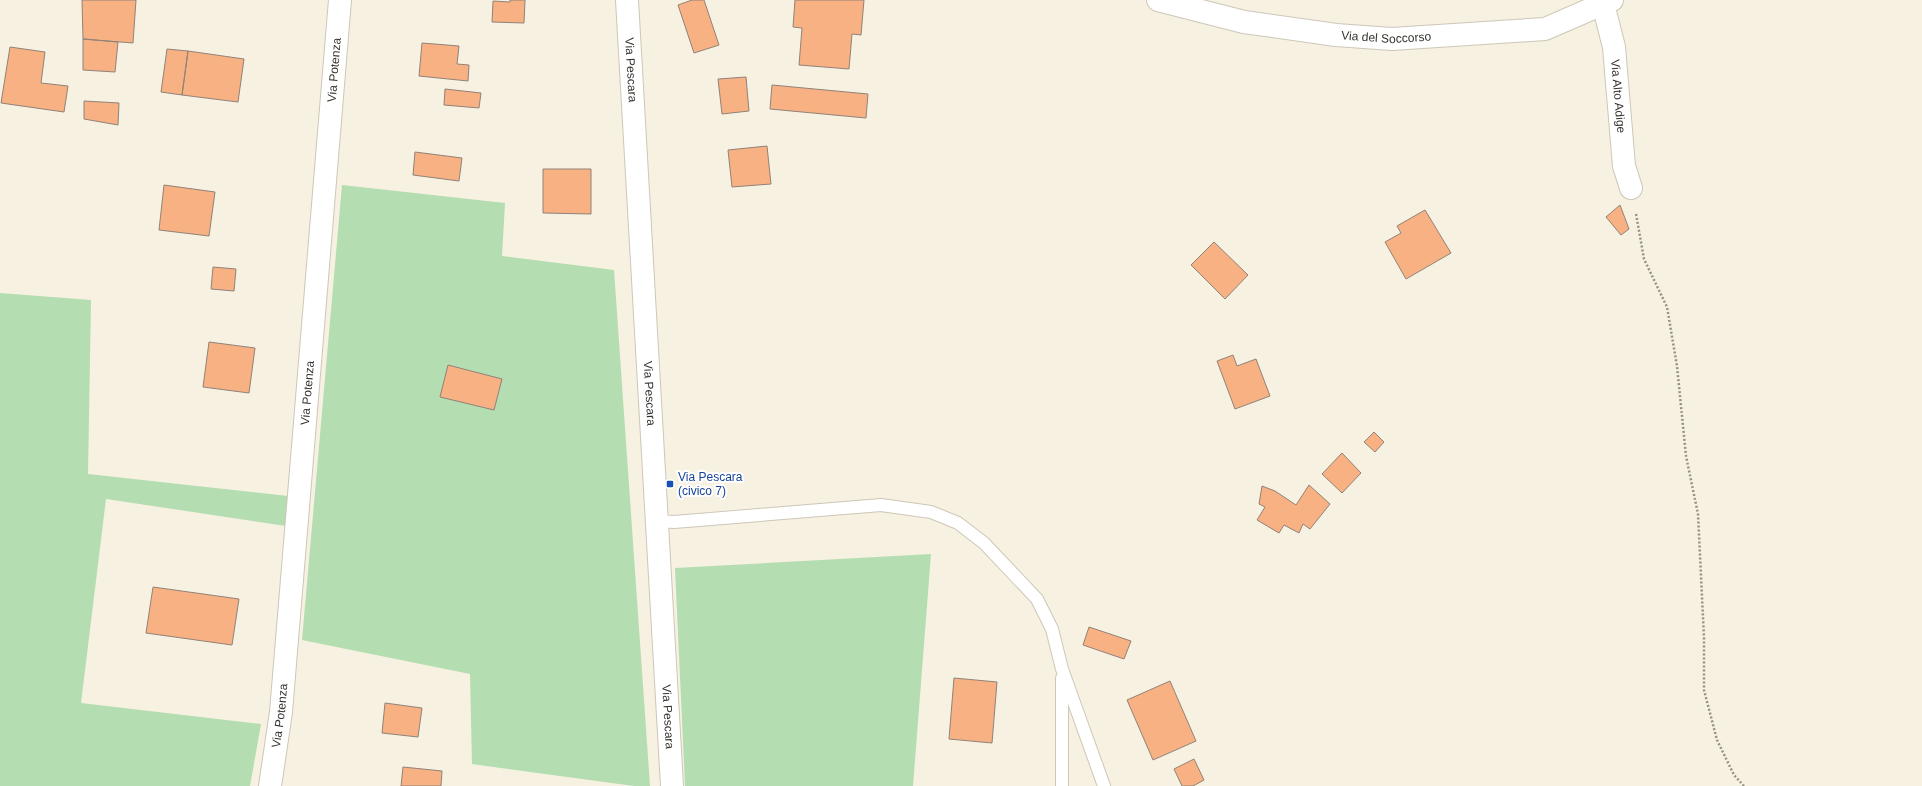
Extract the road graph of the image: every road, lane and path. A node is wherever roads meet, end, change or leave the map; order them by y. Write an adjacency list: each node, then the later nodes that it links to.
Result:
1 (340, 0): 9 (street, Via Potenza)
2 (627, 0): 7 (street, Via Pescara)
3 (1158, 0): 5 (street, Via del Soccorso)
4 (1606, 2): 5 (street, Via del Soccorso); 6 (street, Via Alto Adige)
5 (1196, 5)
6 (1631, 188): 13 (path)
7 (657, 521): 8 (lane); 10 (street, Via Pescara)
8 (1062, 669): 11 (lane); 12 (lane)
9 (270, 786)
10 (672, 786)
11 (1062, 786)
12 (1104, 786)
13 (1744, 786)

